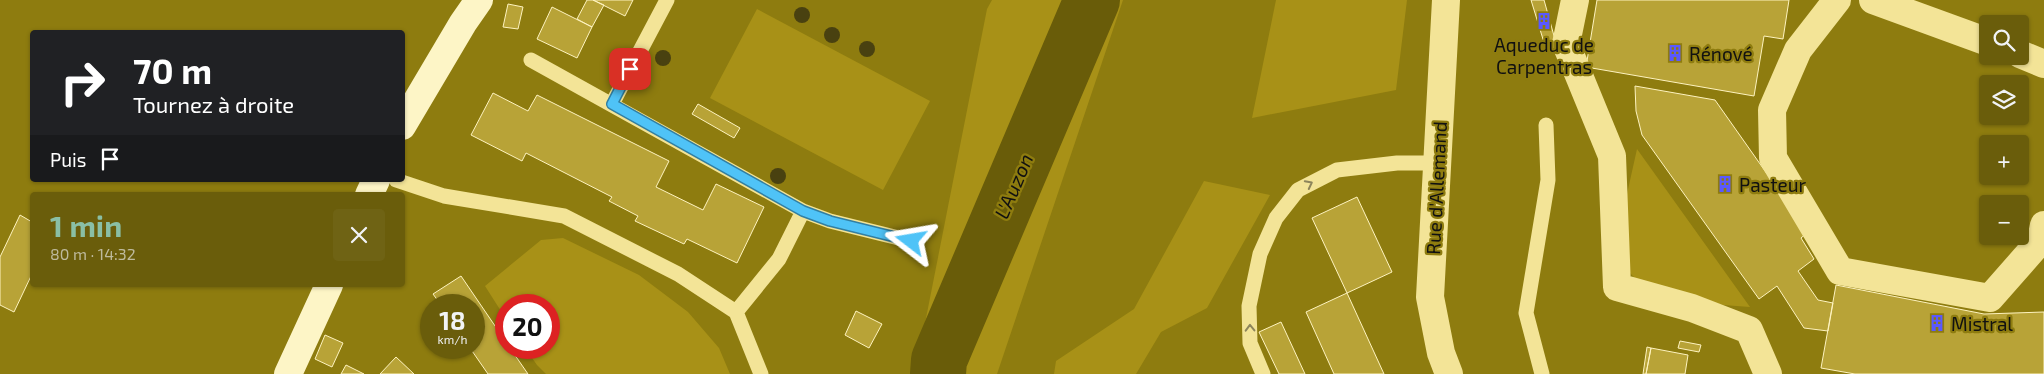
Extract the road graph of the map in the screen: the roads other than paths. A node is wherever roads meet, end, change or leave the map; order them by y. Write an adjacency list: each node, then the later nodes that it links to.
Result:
1 (479, 0): 12 (main road)
2 (667, 0): 11 (lane)
3 (1446, 0): 14 (street, Rue d'Allemand)
4 (1575, 0): 26 (street)
5 (1837, 0): 17 (street)
6 (1873, 0): 7 (street)
7 (1979, 39)
8 (2029, 57): 10 (street)
9 (531, 60): 11 (lane)
10 (2044, 63)
11 (612, 104): 16 (lane)
12 (405, 121)
13 (1546, 125): 25 (lane)
14 (1437, 163): 23 (lane, one-way to 14); 24 (street, Rue d'Allemand)
15 (402, 182): 20 (lane)
16 (803, 211): 18 (lane); 20 (lane)
17 (2043, 235)
18 (911, 241)
19 (328, 287): 21 (main road)
20 (736, 312): 22 (lane)
21 (288, 374)
22 (761, 374)
23 (1264, 374)
24 (1449, 374)
25 (1542, 374)
26 (1768, 374)

